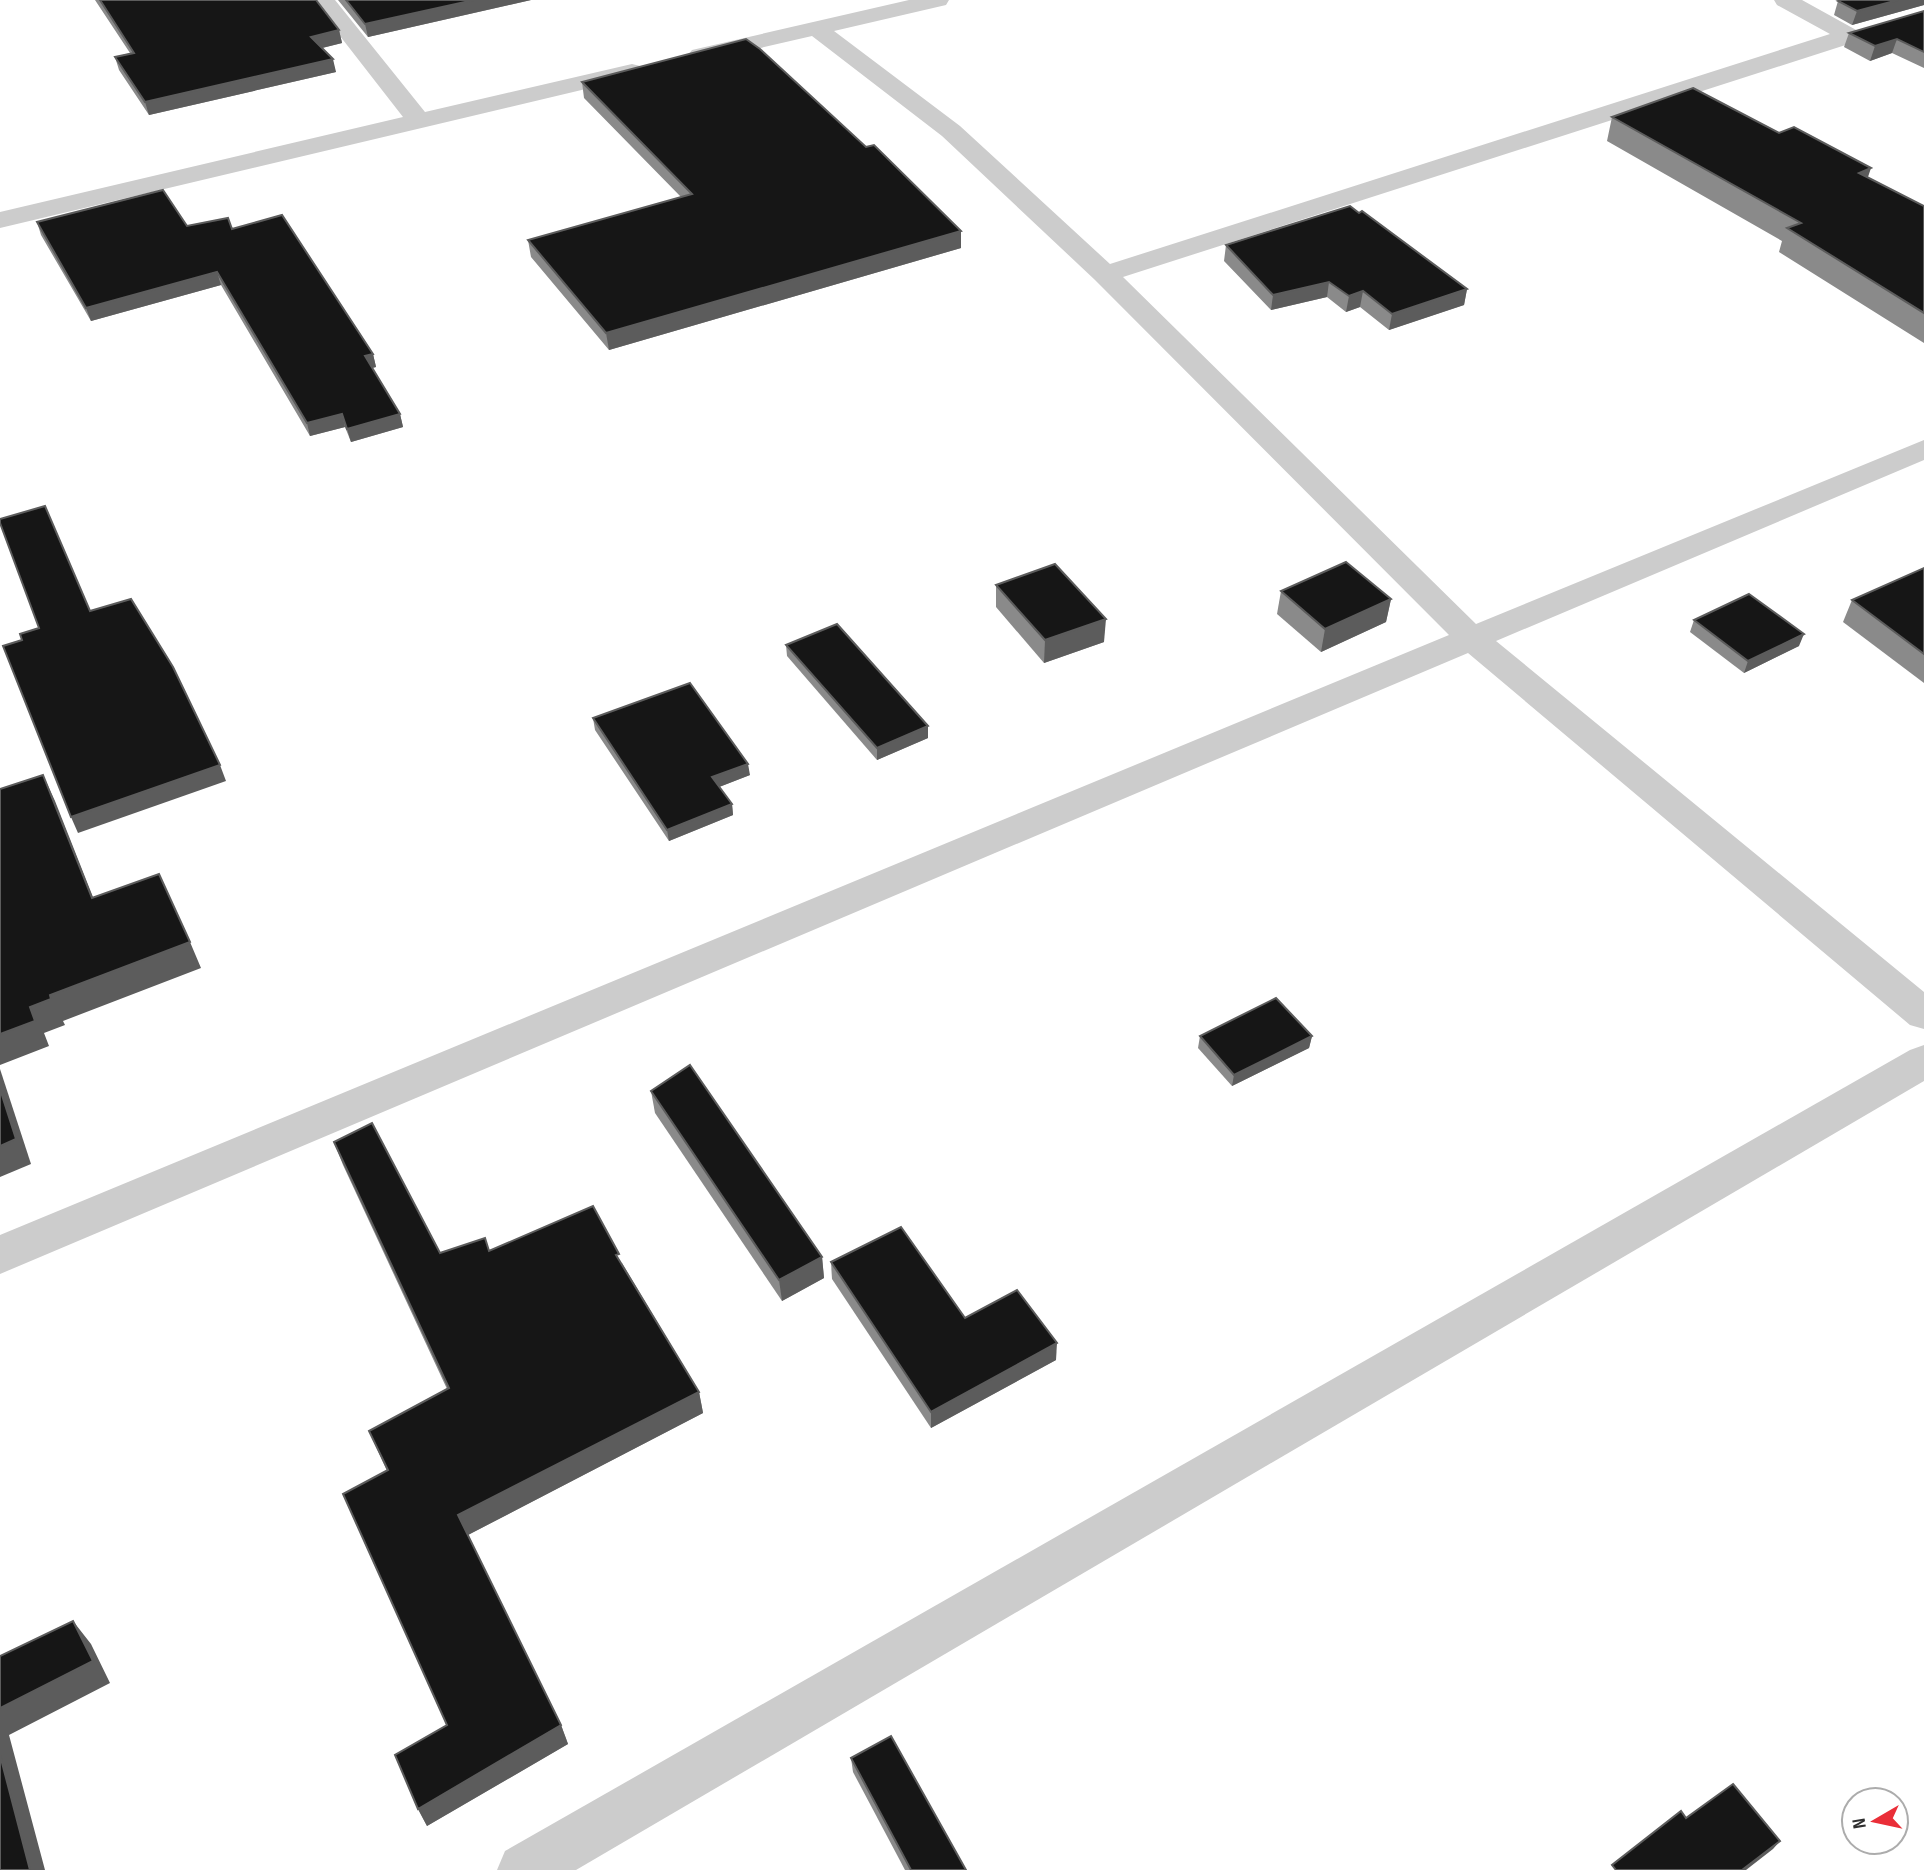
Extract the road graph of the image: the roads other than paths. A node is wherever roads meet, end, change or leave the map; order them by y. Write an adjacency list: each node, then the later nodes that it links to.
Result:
1 (323, 0): 7 (street)
2 (938, 0): 4 (street)
3 (1786, 0): 6 (street)
4 (816, 28): 7 (street); 9 (street)
5 (1875, 29): 6 (street)
6 (1850, 36): 9 (street)
7 (419, 121): 8 (street)
8 (0, 220)
9 (1105, 274): 11 (street)
10 (1924, 449): 11 (street)
11 (1471, 638): 12 (street); 14 (street)
12 (1924, 1014)
13 (1924, 1061): 15 (street)
14 (0, 1255)
15 (524, 1870)

